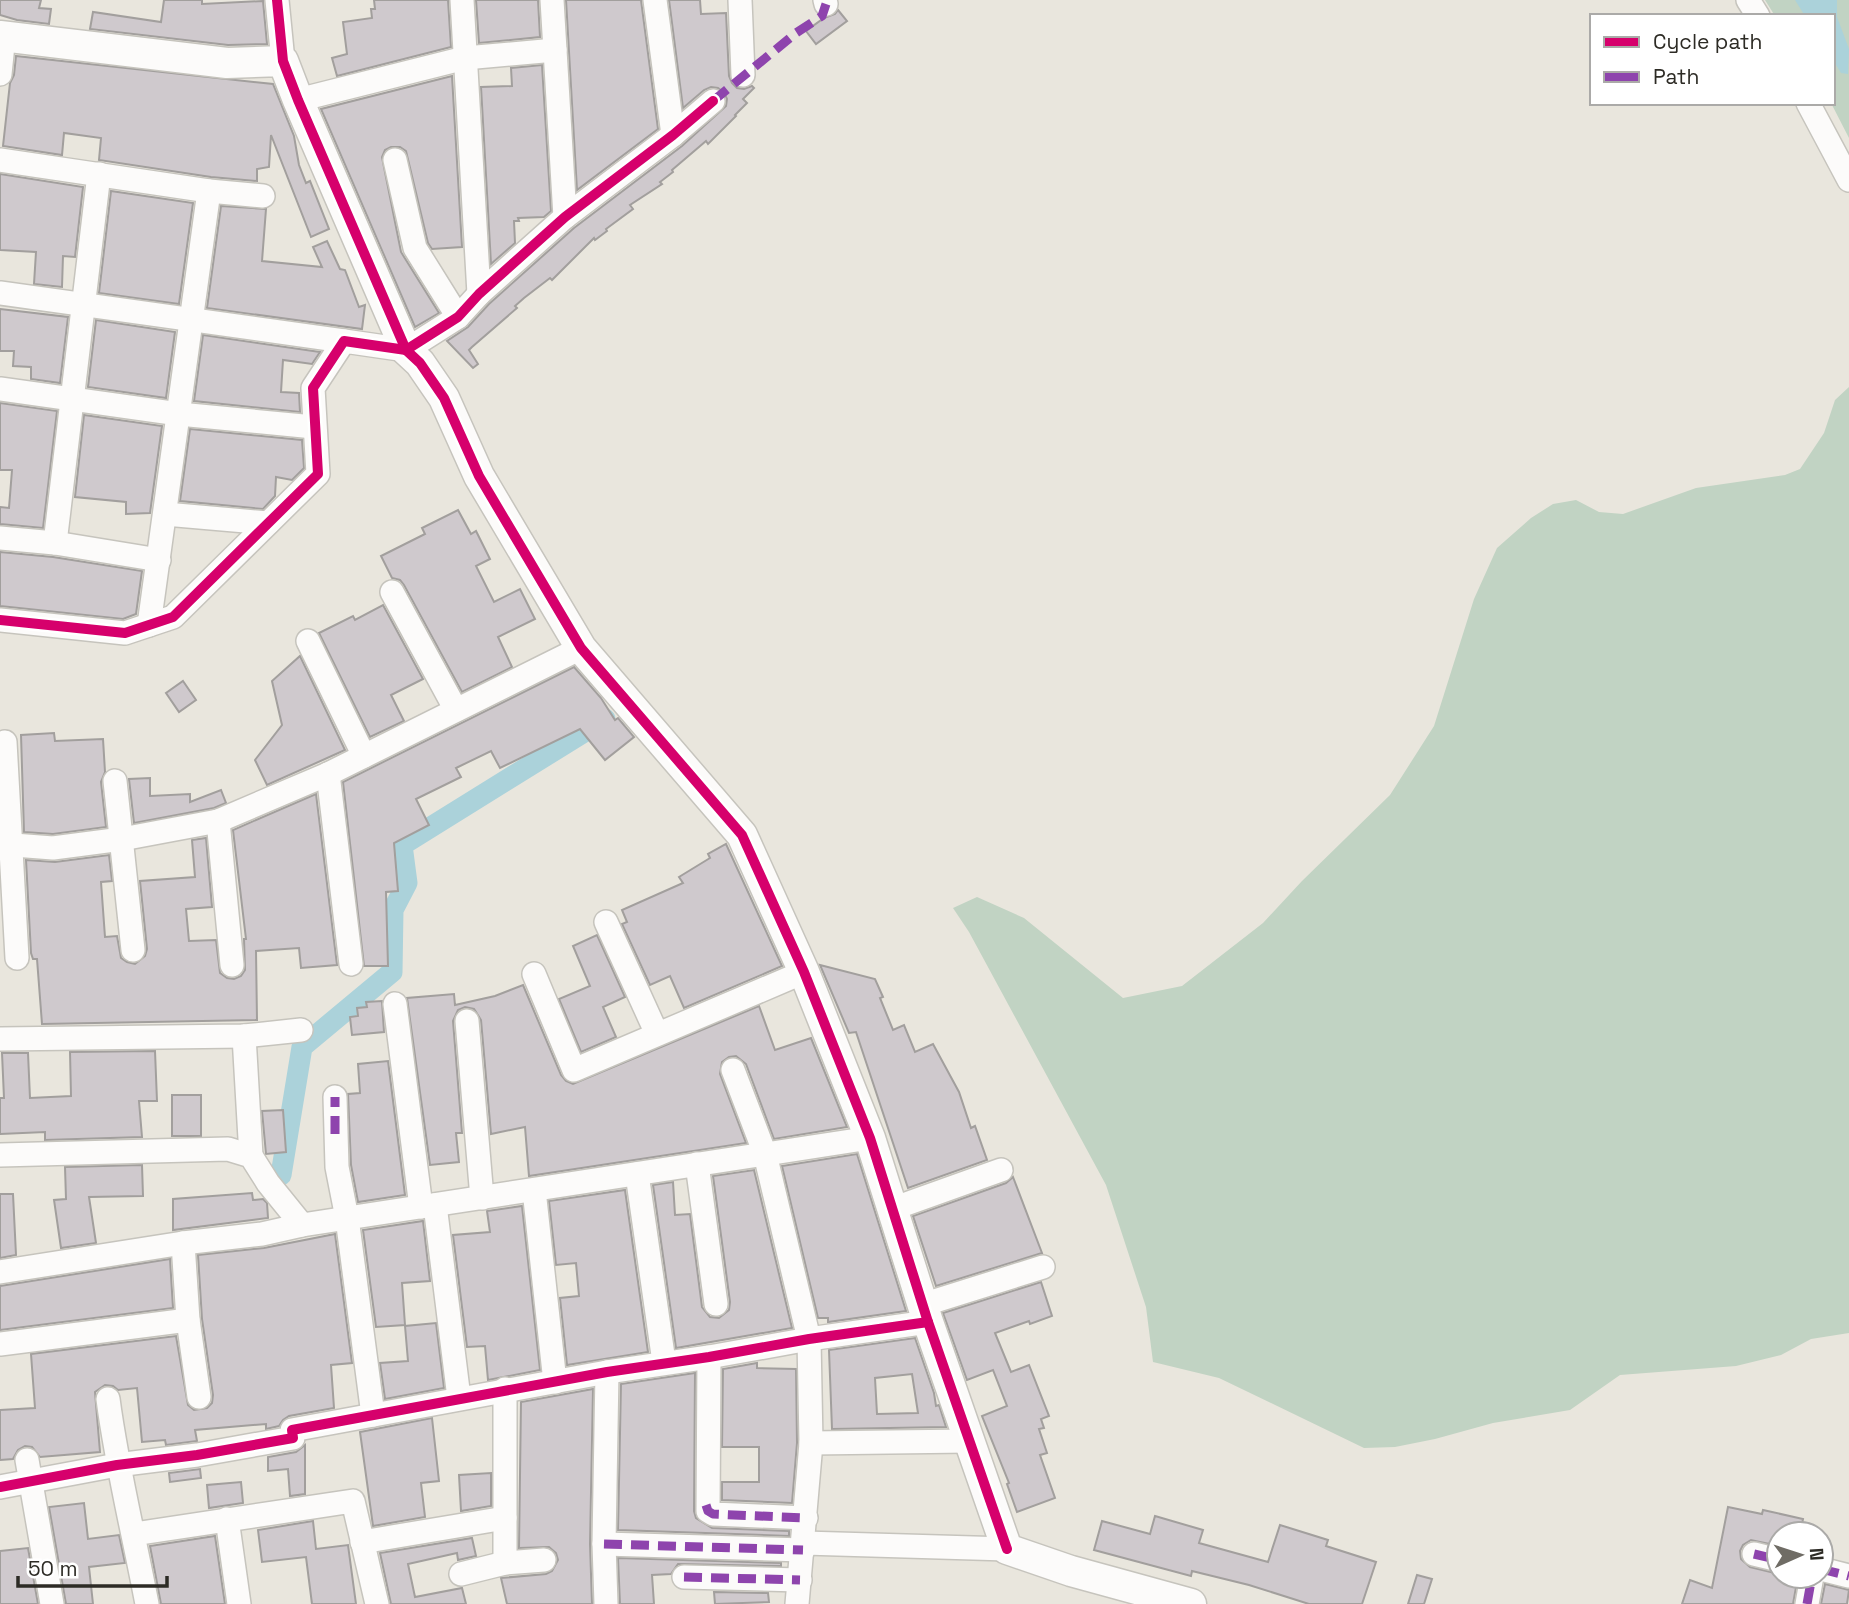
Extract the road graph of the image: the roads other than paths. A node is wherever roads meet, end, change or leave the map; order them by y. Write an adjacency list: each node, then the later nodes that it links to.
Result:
1 (277, 0): 9 (street)
2 (461, 0): 8 (street)
3 (552, 0): 7 (street)
4 (655, 0): 15 (street)
5 (740, 0): 11 (street)
6 (2, 36): 9 (street); 10 (street)
7 (555, 50): 8 (street); 22 (street)
8 (465, 58): 12 (street); 24 (street)
9 (284, 61): 12 (street)
10 (0, 74)
11 (743, 75)
12 (298, 100): 29 (street)
13 (713, 101): 15 (street)
14 (1809, 105): 19 (street)
15 (673, 135): 22 (street)
16 (0, 160): 18 (street)
17 (395, 160): 26 (street)
18 (99, 174): 20 (street); 25 (street)
19 (1849, 180)
20 (209, 191): 21 (street); 27 (street)
21 (262, 196)
22 (565, 217): 24 (street)
23 (0, 293): 25 (street)
24 (480, 294): 26 (street)
25 (83, 305): 27 (street); 31 (street)
26 (458, 317): 29 (street)
27 (191, 320): 28 (street); 32 (street)
28 (344, 341): 29 (street); 33 (street)
29 (406, 350): 43 (street)
30 (0, 389): 31 (street)
31 (72, 401): 32 (street); 37 (street)
32 (178, 414): 33 (street); 34 (street)
33 (314, 427): 35 (street)
34 (165, 514): 35 (street); 38 (street)
35 (268, 523): 41 (street)
36 (0, 538): 37 (street)
37 (55, 543): 38 (street)
38 (159, 560): 41 (street)
39 (392, 592): 44 (street)
40 (0, 620): 41 (street)
41 (149, 625)
42 (308, 641): 46 (street)
43 (581, 648): 44 (street); 57 (street)
44 (456, 710): 46 (street)
45 (5, 742): 51 (street)
46 (364, 756): 47 (street)
47 (328, 774): 49 (street); 55 (street)
48 (115, 781): 50 (street)
49 (218, 821): 50 (street); 56 (street)
50 (122, 839): 51 (street); 53 (street)
51 (5, 844): 54 (street)
52 (606, 922): 62 (street)
53 (134, 950)
54 (18, 958)
55 (351, 964)
56 (232, 965)
57 (804, 972): 62 (street); 67 (street)
58 (534, 974): 62 (street)
59 (395, 1004): 76 (street)
60 (467, 1021): 75 (street)
61 (301, 1030): 63 (street)
62 (657, 1034)
63 (244, 1035): 64 (street); 70 (street)
64 (0, 1039)
65 (733, 1070): 68 (street)
66 (335, 1097): 78 (street)
67 (870, 1138): 68 (street); 77 (street)
68 (765, 1154): 71 (street); 86 (street)
69 (0, 1155): 70 (street)
70 (251, 1156): 79 (street)
71 (697, 1164): 73 (street); 83 (street)
72 (1001, 1170): 77 (street)
73 (637, 1174): 74 (street); 89 (street)
74 (534, 1190): 75 (street); 91 (street)
75 (482, 1198): 76 (street)
76 (428, 1206): 78 (street); 94 (street)
77 (892, 1209): 84 (street)
78 (347, 1218): 79 (street); 96 (street)
79 (302, 1225): 80 (street)
80 (183, 1243): 82 (street); 85 (street)
81 (1043, 1267): 84 (street)
82 (0, 1272)
83 (716, 1304)
84 (925, 1314): 86 (street); 97 (street)
85 (188, 1320): 87 (street); 93 (street)
86 (809, 1339): 88 (street); 98 (street)
87 (0, 1344)
88 (709, 1357): 89 (street); 103 (street)
89 (664, 1362): 90 (street)
90 (607, 1372): 91 (street); 107 (street)
91 (555, 1382): 92 (street)
92 (505, 1389): 94 (street); 102 (street)
93 (199, 1397)
94 (459, 1398): 96 (street)
95 (108, 1399): 99 (street)
96 (373, 1415): 99 (street)
97 (969, 1441): 98 (street); 109 (street)
98 (811, 1443): 103 (street)
99 (116, 1454): 100 (street); 105 (street)
100 (28, 1471): 101 (street); 117 (street)
101 (0, 1487)
102 (505, 1518): 106 (street); 113 (street)
103 (806, 1518): 108 (street)
104 (227, 1519): 105 (street); 106 (street); 119 (street)
105 (134, 1534): 118 (street)
106 (362, 1542): 120 (street)
107 (604, 1544): 108 (street); 121 (street)
108 (803, 1546): 109 (street); 116 (street)
109 (1007, 1549): 123 (street)
110 (1754, 1554): 111 (street)
111 (1765, 1557)
112 (544, 1560): 113 (street)
113 (505, 1563): 114 (street)
114 (461, 1574)
115 (684, 1577): 116 (street)
116 (800, 1580): 122 (street)
117 (52, 1604)
118 (147, 1604)
119 (239, 1604)
120 (377, 1604)
121 (606, 1604)
122 (797, 1604)
123 (1191, 1604)

